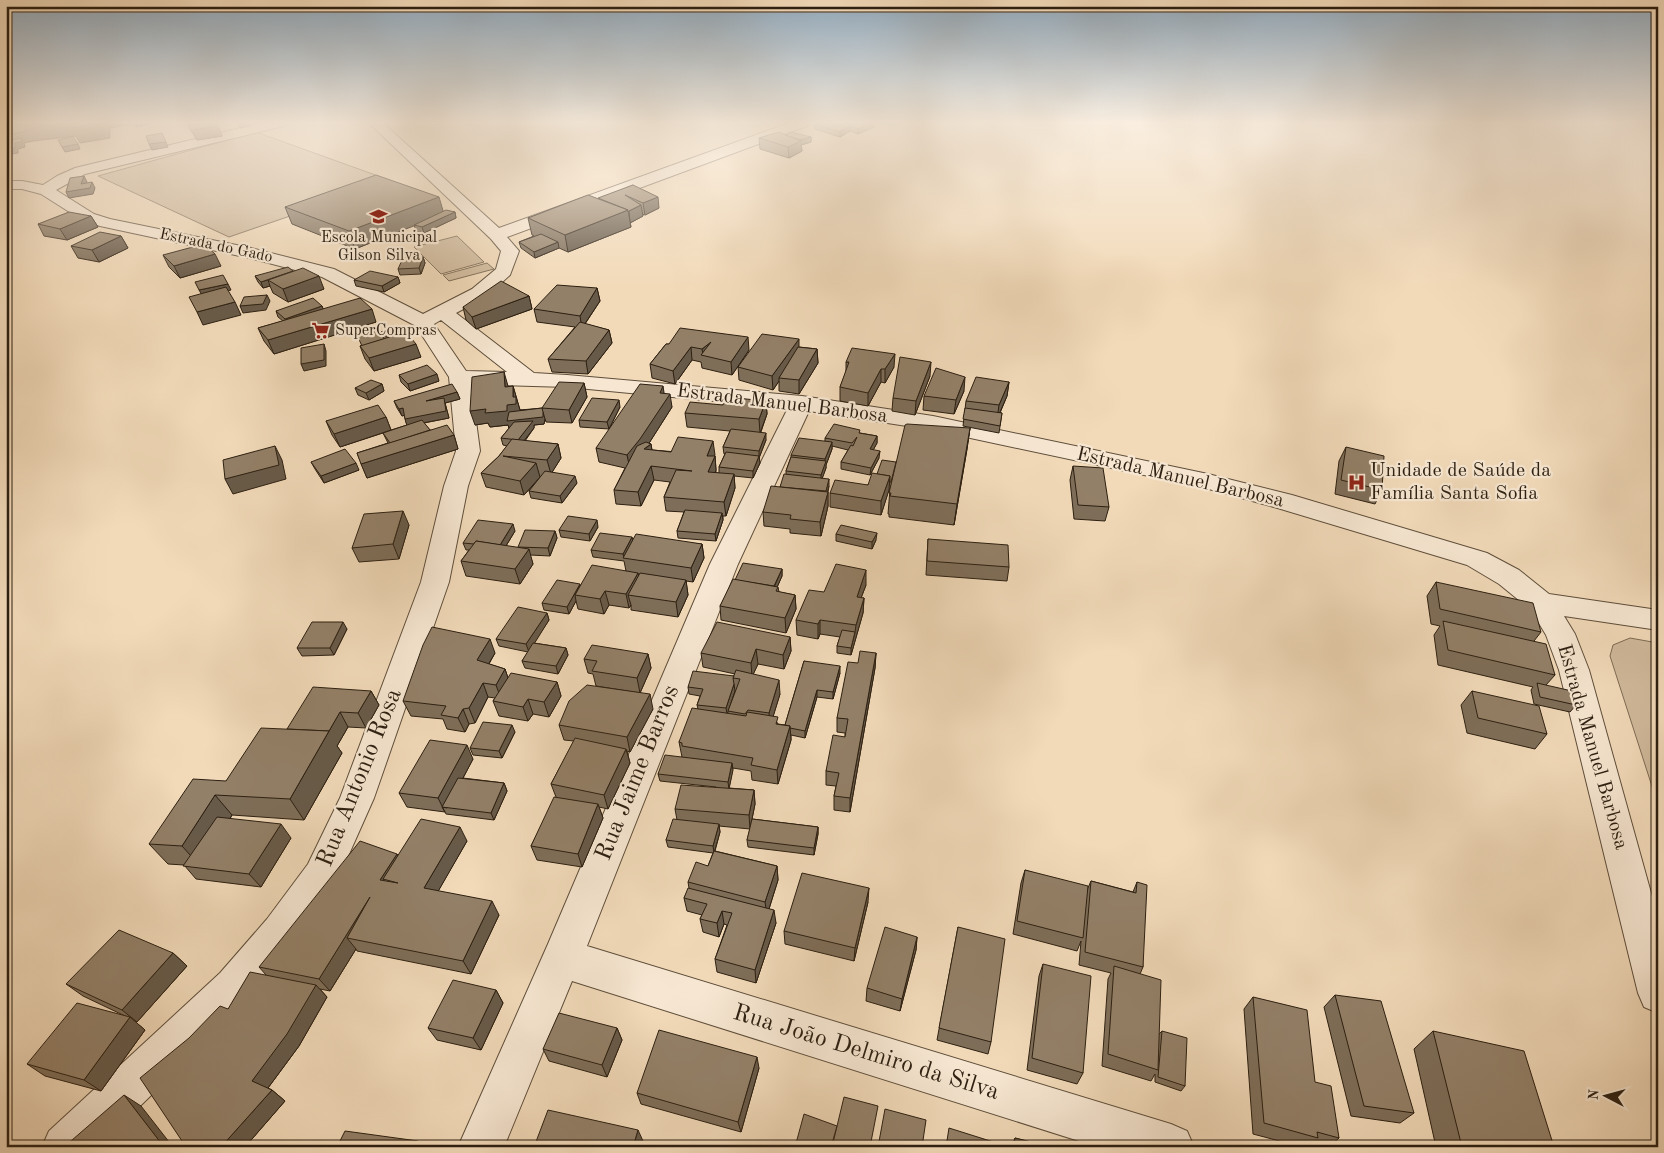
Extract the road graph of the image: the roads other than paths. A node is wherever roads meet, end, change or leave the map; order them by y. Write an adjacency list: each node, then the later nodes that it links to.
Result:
1 (69, 177): 5 (street)
2 (434, 177): 6 (street)
3 (654, 177): 6 (street)
4 (6, 185): 5 (street, Estrada do Gado)
5 (46, 190): 8 (street, Estrada do Gado)
6 (497, 234): 7 (street)
7 (443, 312): 8 (street); 10 (street)
8 (423, 322): 9 (street)
9 (460, 377): 10 (street, Estrada Manuel Barbosa); 16 (street, Rua Antonio Rosa)
10 (528, 380): 11 (street, Estrada Manuel Barbosa)
11 (802, 403): 12 (street, Estrada Manuel Barbosa); 14 (street, Rua Jaime Barros)
12 (1541, 603): 13 (street); 15 (street, Estrada Manuel Barbosa)
13 (1658, 620)
14 (562, 958): 17 (street, Rua Jaime Barros); 18 (street, Rua João Delmiro da Silva)
15 (1658, 992)
16 (65, 1147)
17 (481, 1147)
18 (1171, 1147)

